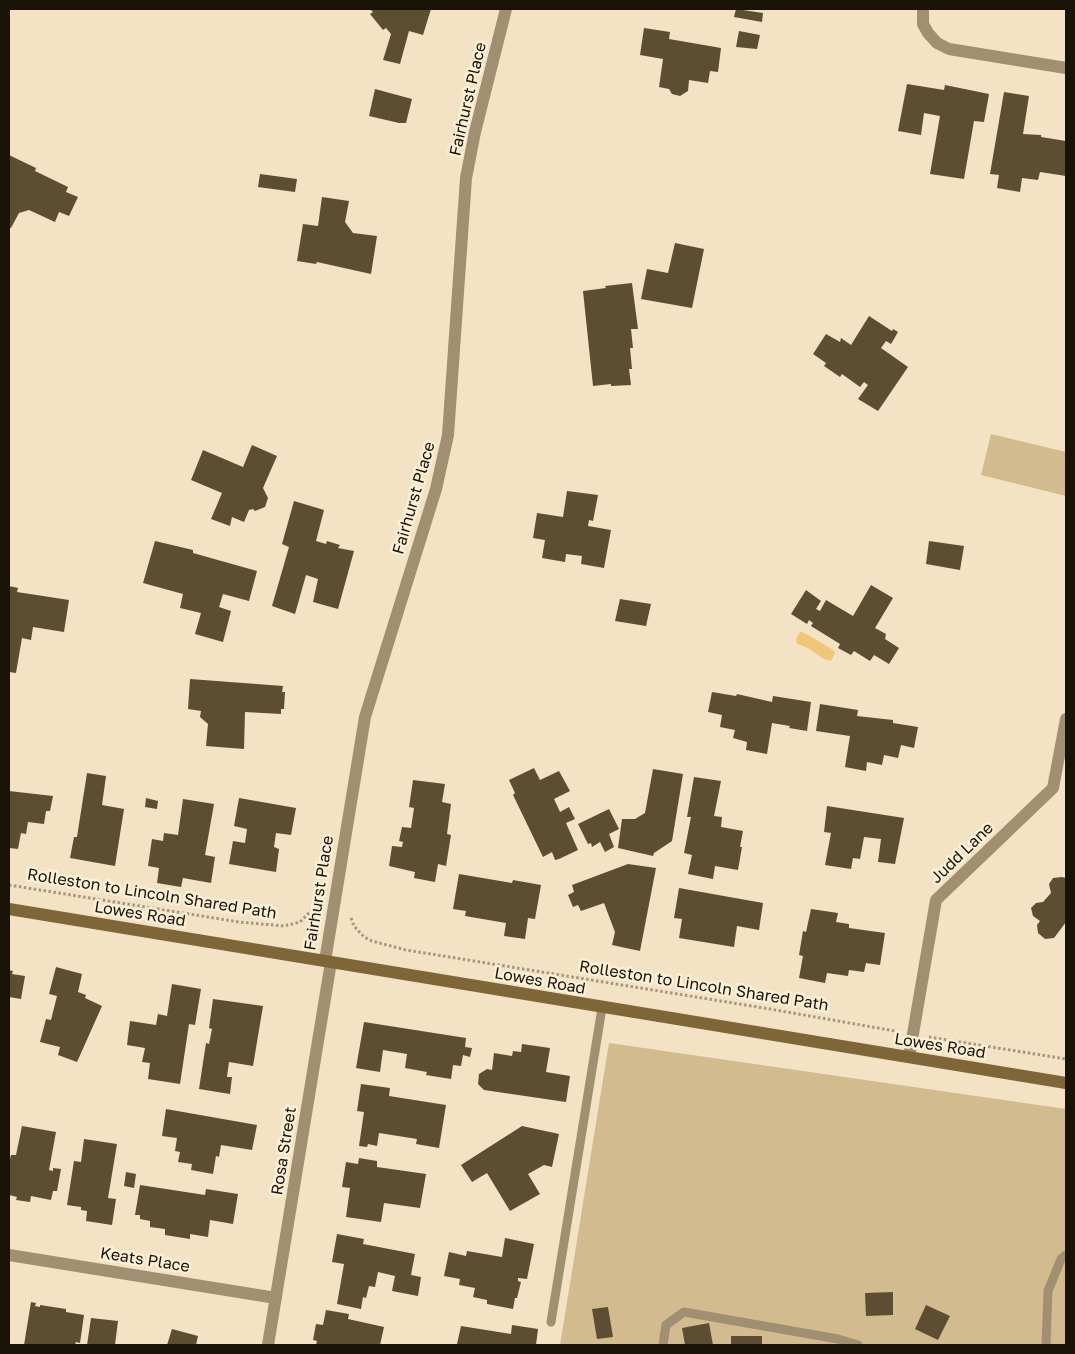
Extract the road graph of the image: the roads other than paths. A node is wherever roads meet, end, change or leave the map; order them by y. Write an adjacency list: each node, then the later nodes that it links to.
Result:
1 (506, 9): 6 (street, Fairhurst Place)
2 (924, 9): 3 (street)
3 (1066, 68)
4 (1066, 719): 8 (street, Judd Lane)
5 (9, 909): 6 (main road, Lowes Road)
6 (328, 961): 7 (main road, Lowes Road); 12 (street, Rosa Street)
7 (602, 1008): 8 (main road, Lowes Road); 13 (lane)
8 (908, 1057): 9 (main road, Lowes Road)
9 (1066, 1083)
10 (9, 1255): 12 (street, Keats Place)
11 (1066, 1255): 17 (lane)
12 (276, 1298): 14 (street, Rosa Street)
13 (551, 1322)
14 (268, 1345)
15 (663, 1345): 16 (lane)
16 (858, 1345)
17 (1046, 1345)

